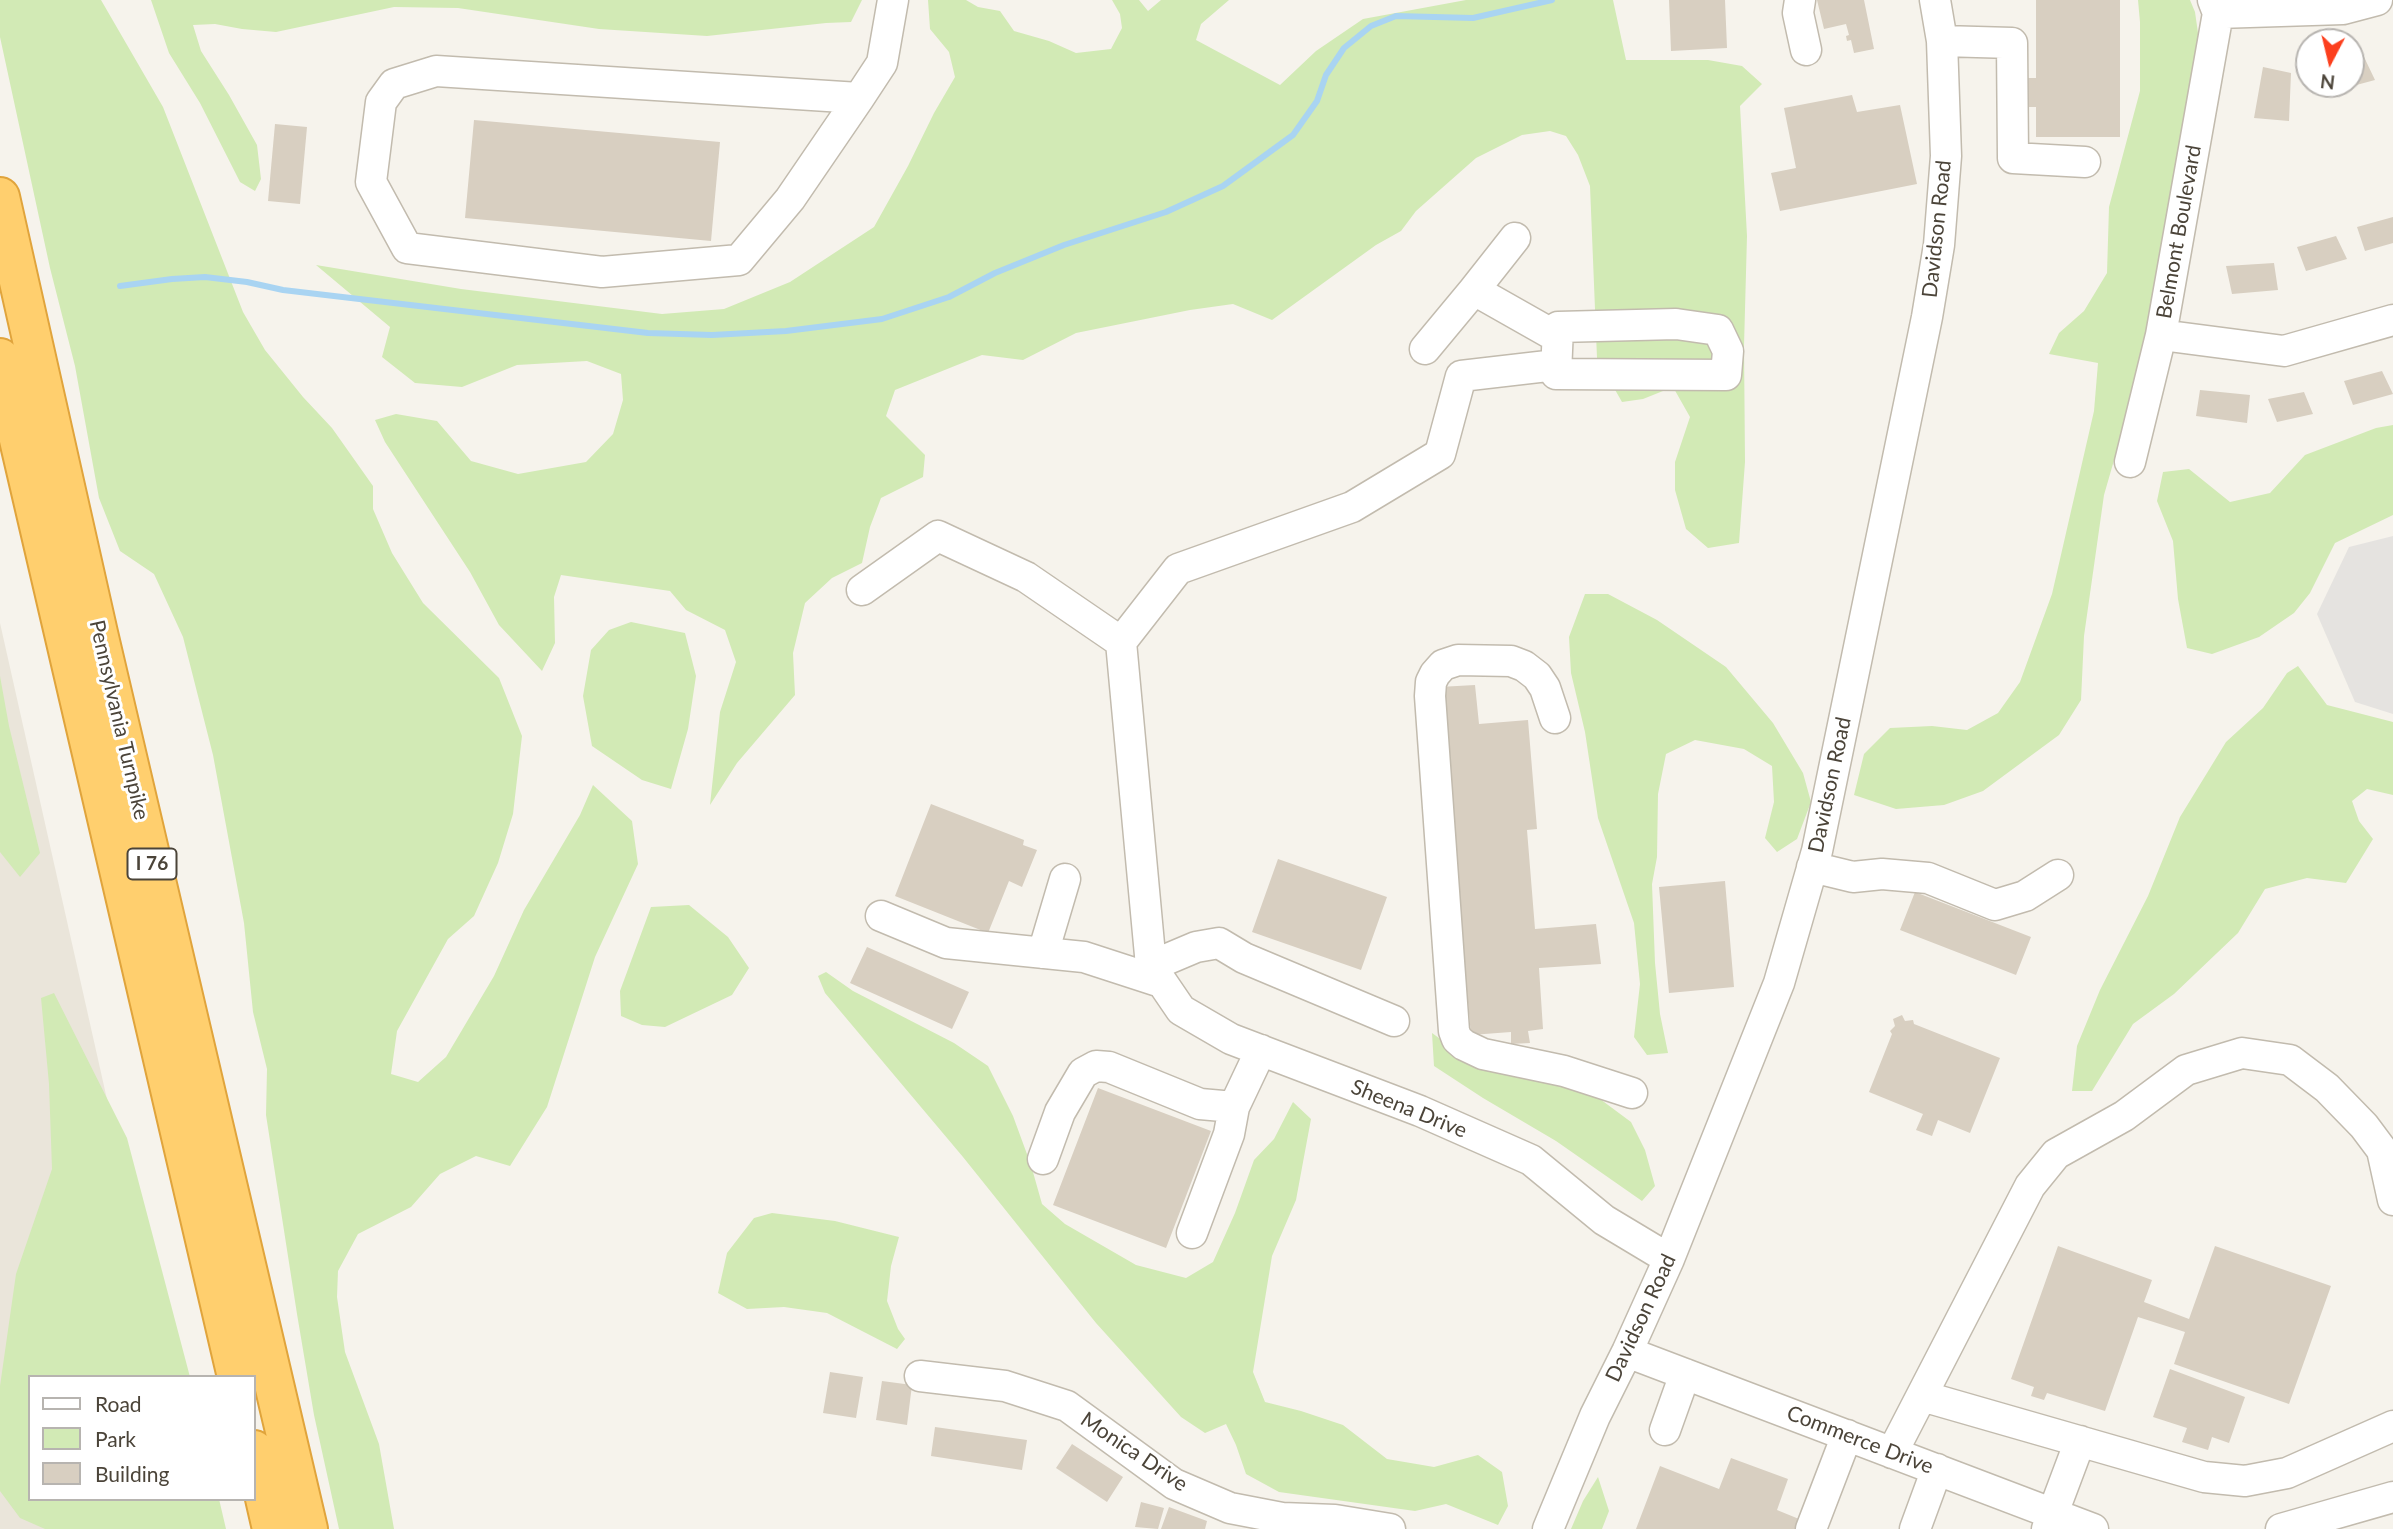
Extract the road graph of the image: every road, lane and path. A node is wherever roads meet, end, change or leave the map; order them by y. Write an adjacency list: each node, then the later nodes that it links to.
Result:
1 (893, 0): 8 (street)
2 (1800, 0): 7 (street)
3 (1935, 0): 6 (street, Davidson Road)
4 (2377, 0): 5 (street)
5 (2216, 7): 14 (street, Belmont Boulevard)
6 (1942, 41): 9 (street); 22 (street, Davidson Road)
7 (1806, 50)
8 (859, 98): 8 (street)
9 (2085, 162)
10 (0, 197): 52 (highway, Pennsylvania Turnpike / I 76)
11 (1515, 238): 12 (street)
12 (1474, 290): 15 (street); 16 (street)
13 (2393, 320): 14 (street)
14 (2161, 335): 18 (street, Belmont Boulevard)
15 (1425, 349)
16 (1557, 351): 16 (street); 20 (street)
17 (0, 358): 38 (highway, Pennsylvania Turnpike / I 76)
18 (2130, 462)
19 (862, 590): 20 (street)
20 (1122, 642): 27 (street)
21 (1555, 718): 30 (street)
22 (1812, 867): 23 (street); 35 (street, Davidson Road)
23 (2058, 875)
24 (1065, 879): 26 (street)
25 (881, 916): 26 (street)
26 (1043, 953): 27 (street)
27 (1156, 974): 28 (street); 29 (street, Sheena Drive)
28 (1394, 1021)
29 (1261, 1050): 31 (street); 35 (street, Sheena Drive)
30 (1632, 1094)
31 (1234, 1107): 32 (street); 34 (street)
32 (1043, 1159)
33 (2393, 1200): 40 (street)
34 (1192, 1233)
35 (1669, 1258): 36 (street, Davidson Road)
36 (1627, 1352): 37 (street, Commerce Drive); 54 (street, Davidson Road)
37 (1685, 1374): 42 (street); 43 (street, Commerce Drive)
38 (237, 1375)
39 (920, 1376): 53 (street, Monica Drive)
40 (1922, 1396): 44 (street); 45 (street)
41 (2393, 1426): 44 (street)
42 (1665, 1430)
43 (1847, 1435): 45 (street, Commerce Drive); 55 (street)
44 (2080, 1441): 49 (street)
45 (1892, 1453): 47 (street, Commerce Drive)
46 (256, 1459): 51 (highway)
47 (1937, 1469): 49 (street, Commerce Drive); 56 (street)
48 (2393, 1497): 50 (street)
49 (2049, 1521): 57 (street, Commerce Drive)
50 (2329, 1522): 58 (street)
51 (272, 1529)
52 (308, 1529)
53 (1391, 1529)
54 (1548, 1529)
55 (1811, 1529)
56 (1916, 1529)
57 (2093, 1529)
58 (2281, 1529)

